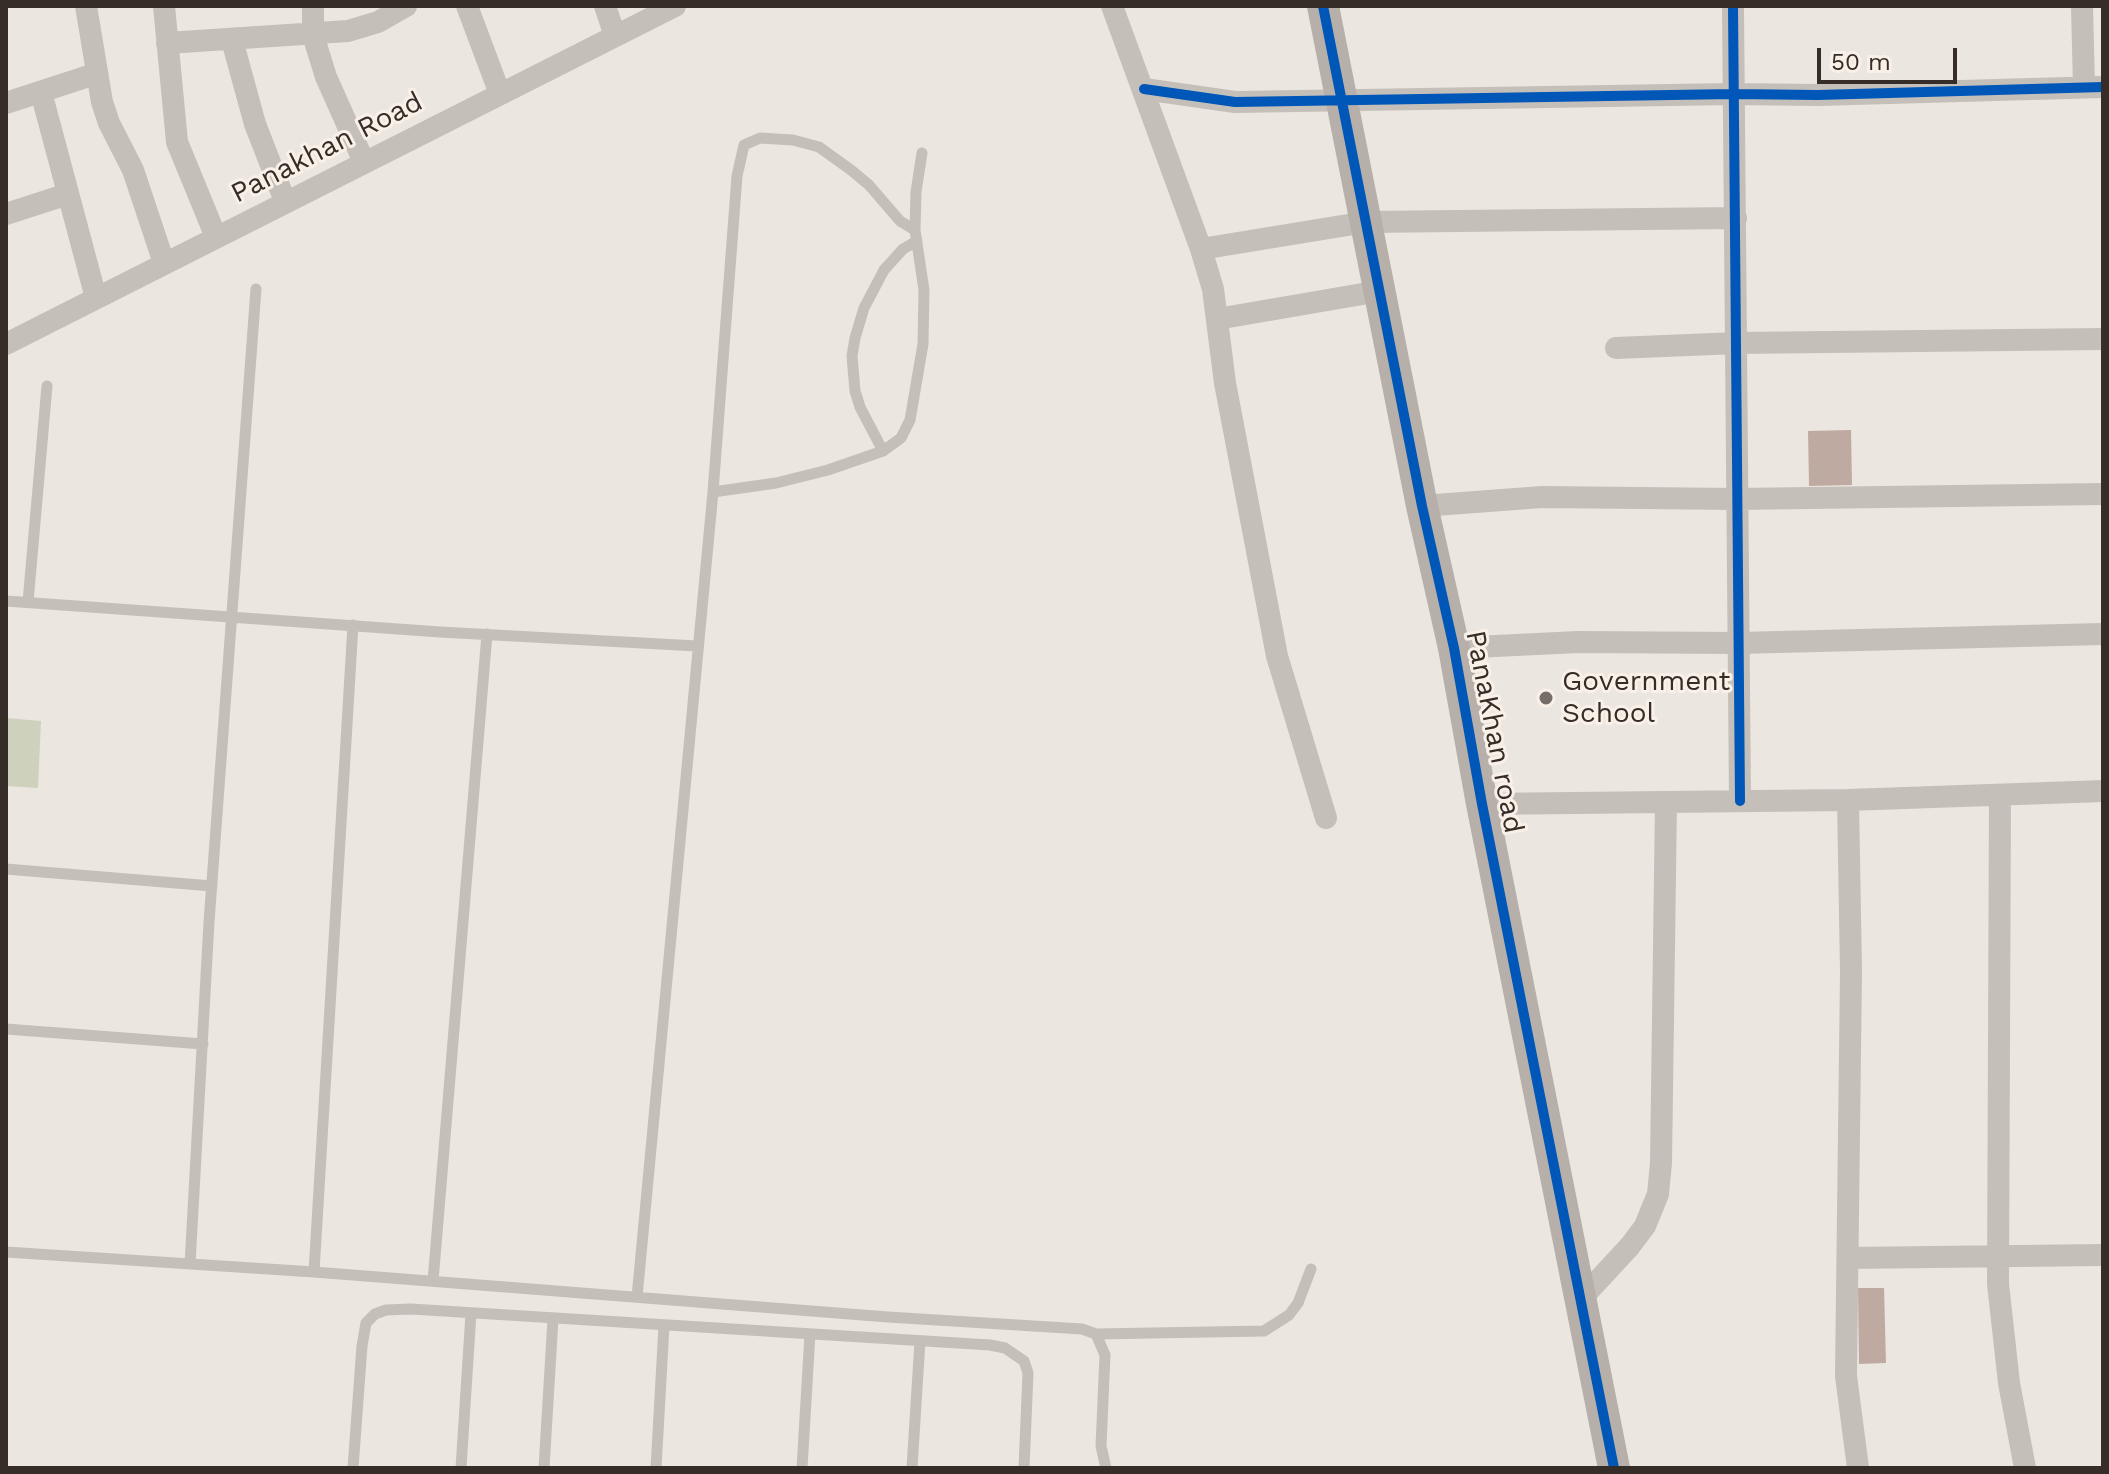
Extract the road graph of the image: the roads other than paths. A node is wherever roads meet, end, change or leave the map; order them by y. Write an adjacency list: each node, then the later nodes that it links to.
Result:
1 (86, 6): 16 (street)
2 (164, 6): 15 (street)
3 (313, 6): 12 (street)
4 (406, 6): 12 (street)
5 (467, 6): 20 (street)
6 (605, 6): 13 (street)
7 (675, 6): 13 (street, Panakhan Road)
8 (1112, 6): 18 (street)
9 (1323, 6): 22 (street, PanaKhan road)
10 (1733, 6): 21 (street)
11 (2082, 6): 17 (street)
12 (313, 35): 14 (street); 25 (street)
13 (615, 36): 20 (street, Panakhan Road)
14 (232, 40): 15 (street); 27 (street)
15 (167, 43): 32 (street)
16 (95, 74): 19 (street); 34 (street)
17 (2093, 87): 21 (street)
18 (1144, 89): 22 (street); 33 (street)
19 (41, 92): 23 (street); 26 (street)
20 (500, 94): 25 (street, Panakhan Road)
21 (1733, 94): 22 (street); 29 (street)
22 (1342, 101): 30 (street, PanaKhan road)
23 (6, 103)
24 (922, 153): 31 (lane)
25 (364, 162): 27 (street, Panakhan Road)
26 (68, 194): 28 (street); 37 (street)
27 (285, 201): 32 (street, Panakhan Road)
28 (6, 214)
29 (1736, 218): 30 (street); 40 (street)
30 (1366, 222): 33 (street); 36 (street, PanaKhan road)
31 (916, 236): 44 (lane); 44 (lane); 45 (lane)
32 (216, 237): 34 (street, Panakhan Road)
33 (1201, 249): 38 (street)
34 (164, 263): 37 (street, Panakhan Road)
35 (256, 289): 51 (lane)
36 (1380, 291): 38 (street); 48 (street, PanaKhan road)
37 (96, 298): 41 (street, Panakhan Road)
38 (1217, 319): 64 (street)
39 (2103, 339): 40 (street)
40 (1737, 343): 42 (street); 47 (street)
41 (6, 344)
42 (1616, 348)
43 (47, 386): 50 (lane)
44 (883, 451): 45 (lane)
45 (713, 492): 56 (lane)
46 (2103, 494): 47 (street)
47 (1736, 499): 48 (street); 55 (street)
48 (1422, 506): 57 (street, PanaKhan road)
49 (6, 601): 50 (lane)
50 (28, 602): 51 (lane)
51 (233, 617): 52 (lane); 66 (lane)
52 (353, 625): 53 (lane); 75 (lane)
53 (487, 634): 56 (lane); 76 (lane)
54 (2103, 634): 55 (street)
55 (1738, 643): 57 (street); 61 (street)
56 (697, 646): 77 (lane)
57 (1454, 648): 63 (street, PanaKhan road)
58 (2103, 791): 59 (street)
59 (2000, 795): 60 (street); 70 (street)
60 (1848, 800): 61 (street); 72 (street)
61 (1740, 801): 62 (street)
62 (1666, 802): 63 (street); 78 (street)
63 (1482, 804): 78 (street, PanaKhan road)
64 (1326, 818)
65 (6, 869): 66 (lane)
66 (212, 886): 68 (lane)
67 (6, 1029): 68 (lane)
68 (203, 1044): 73 (lane)
69 (6, 1252): 73 (lane)
70 (1998, 1254): 71 (street); 72 (street); 95 (street)
71 (2103, 1255)
72 (1848, 1258): 94 (street)
73 (190, 1264): 75 (lane)
74 (1311, 1269): 83 (lane)
75 (314, 1272): 76 (lane)
76 (433, 1281): 77 (lane)
77 (637, 1297): 83 (lane)
78 (1581, 1299): 93 (street, PanaKhan road)
79 (471, 1313): 80 (lane); 85 (lane); 86 (lane)
80 (553, 1319): 81 (lane); 87 (lane)
81 (664, 1326): 82 (lane); 88 (lane)
82 (810, 1334): 84 (lane); 89 (lane)
83 (1096, 1334): 92 (lane)
84 (920, 1341): 90 (lane); 91 (lane)
85 (353, 1468)
86 (461, 1468)
87 (544, 1468)
88 (656, 1468)
89 (802, 1468)
90 (912, 1468)
91 (1024, 1468)
92 (1106, 1468)
93 (1614, 1468)
94 (1858, 1468)
95 (2025, 1468)

